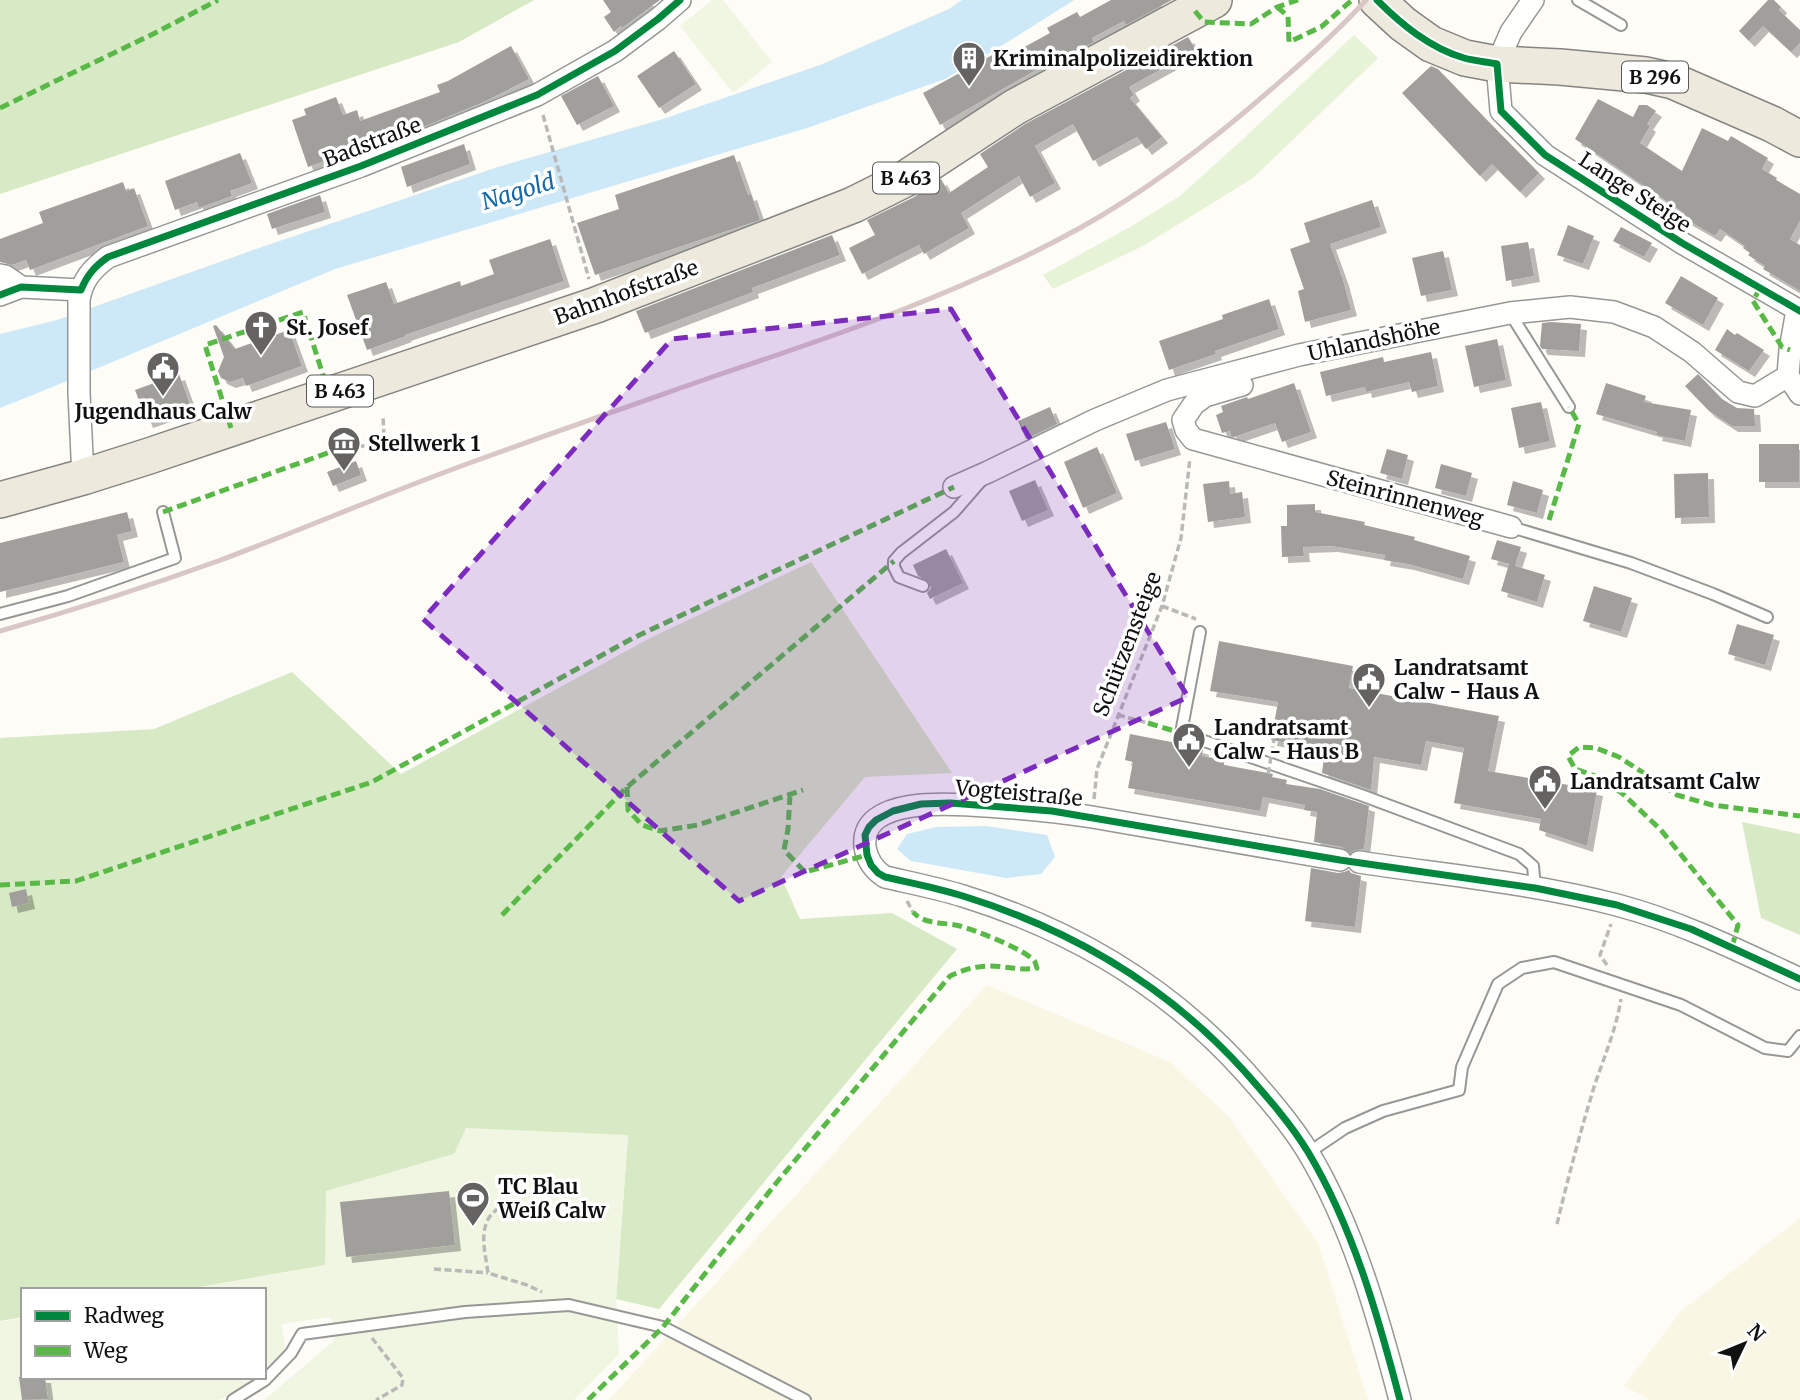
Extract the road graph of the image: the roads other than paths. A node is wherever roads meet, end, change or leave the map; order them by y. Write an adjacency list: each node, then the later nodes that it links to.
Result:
1 (680, 0): 12 (street, Badstraße)
2 (1214, 0): 20 (main road, Bahnhofstraße / B 463)
3 (1377, 0): 7 (main road, B 296)
4 (1534, 0): 7 (street)
5 (1578, 0): 6 (lane)
6 (1621, 25)
7 (1497, 64): 8 (main road, B 296); 13 (street, Lange Steige)
8 (1800, 139)
9 (0, 275): 10 (street)
10 (21, 287): 11 (street); 12 (street)
11 (0, 295)
12 (80, 295): 20 (street)
13 (1799, 311): 16 (street)
14 (1510, 313): 15 (street, Uhlandshöhe); 16 (street, Uhlandshöhe); 18 (lane)
15 (1299, 355): 19 (street, Uhlandshöhe); 24 (street, Steinrinnenweg)
16 (1787, 376): 17 (street)
17 (1800, 394)
18 (1569, 407)
19 (988, 472): 21 (street, Uhlandshöhe); 25 (lane)
20 (83, 477): 22 (main road, Bahnhofstraße / B 463)
21 (954, 487)
22 (0, 500)
23 (163, 512): 26 (lane)
24 (1511, 527): 27 (lane, Steinrinnenweg)
25 (923, 586)
26 (0, 614)
27 (1767, 617)
28 (1201, 627): 29 (lane)
29 (1535, 888): 30 (street, Vogteistraße); 32 (street, Vogteistraße)
30 (1800, 979)
31 (1800, 1036): 32 (lane)
32 (1308, 1153): 37 (street, Vogteistraße)
33 (266, 1379): 36 (lane)
34 (266, 1379): 35 (lane)
35 (233, 1400)
36 (805, 1400)
37 (1400, 1400)

